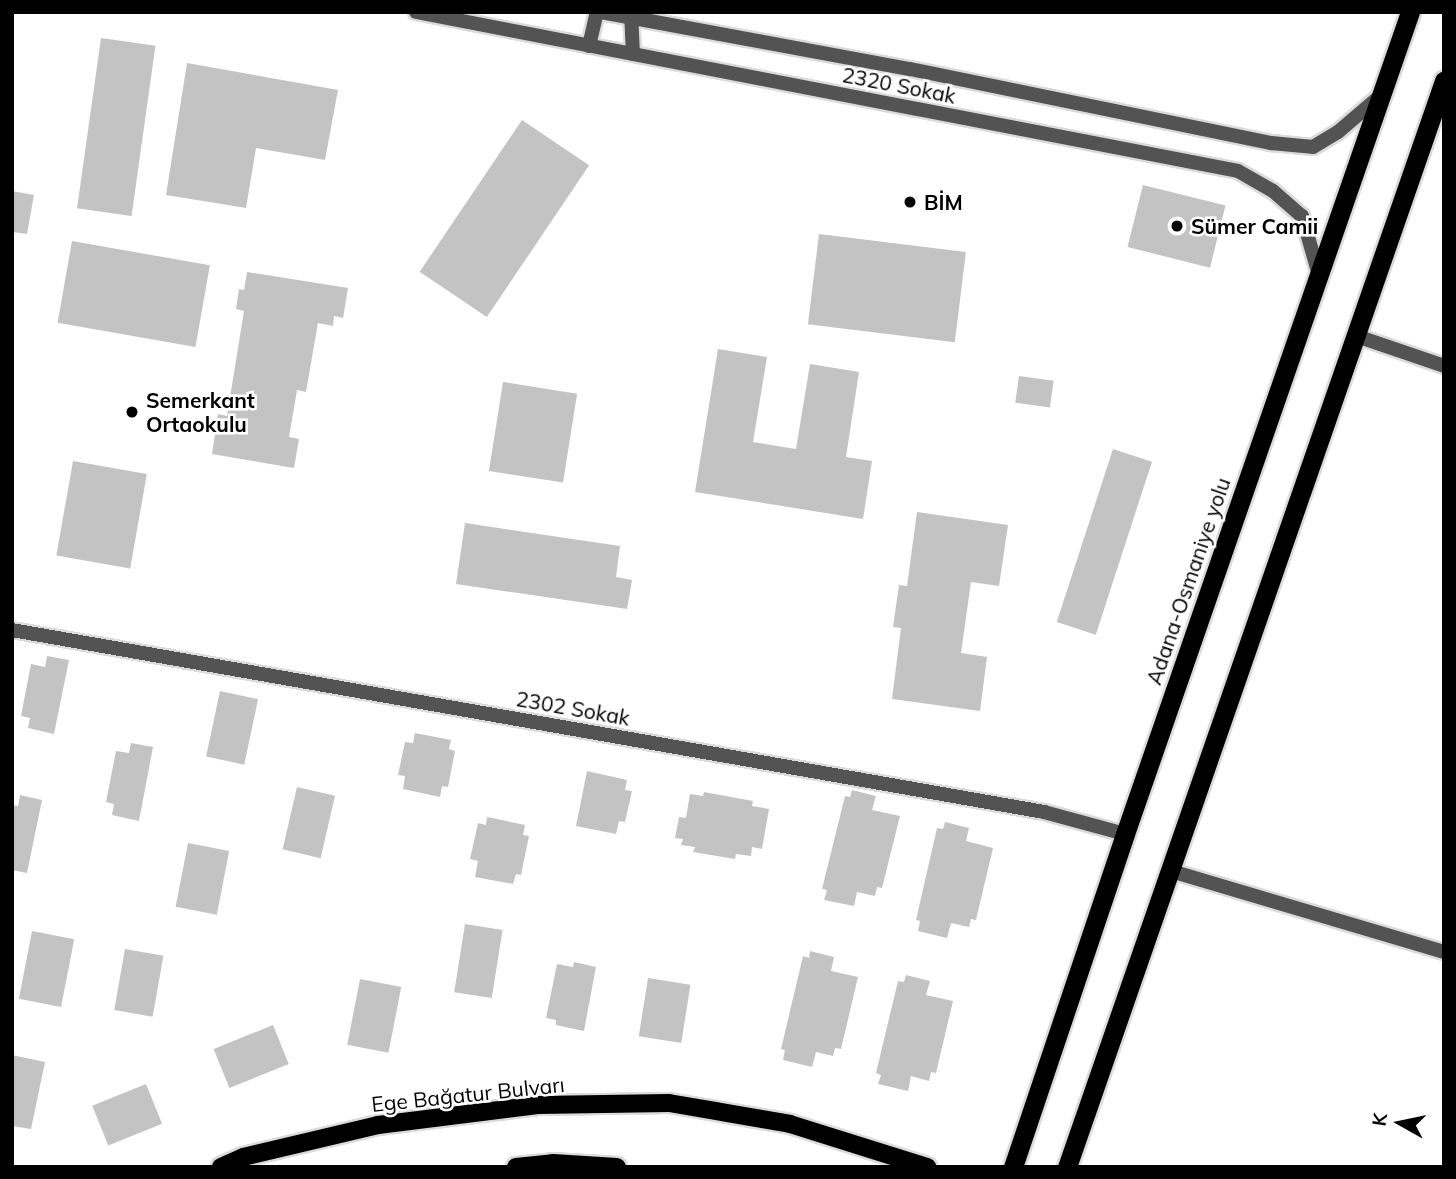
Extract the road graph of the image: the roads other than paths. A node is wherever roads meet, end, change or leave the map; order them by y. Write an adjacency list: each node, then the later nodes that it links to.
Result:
1 (416, 12): 5 (street, 2320 Sokak)
2 (599, 12): 4 (street, 2320 Sokak); 5 (street)
3 (1410, 12): 8 (highway, Adana-Osmaniye yolu)
4 (631, 15): 6 (street); 8 (street, 2320 Sokak)
5 (589, 46): 6 (street, 2320 Sokak)
6 (633, 54): 9 (street, 2320 Sokak)
7 (1444, 81): 10 (highway)
8 (1381, 95): 9 (highway, Adana-Osmaniye yolu)
9 (1319, 275): 13 (highway, Adana-Osmaniye yolu)
10 (1356, 336): 11 (street); 14 (highway)
11 (1444, 366)
12 (12, 629): 13 (street, 2302 Sokak)
13 (1125, 834): 20 (highway, Adana-Osmaniye yolu)
14 (1171, 871): 15 (street); 21 (highway)
15 (1444, 952)
16 (220, 1167): 19 (main road, Ege Bağatur Bulvarı)
17 (516, 1167): 18 (main road)
18 (617, 1167)
19 (927, 1167)
20 (1013, 1167)
21 (1067, 1167)

